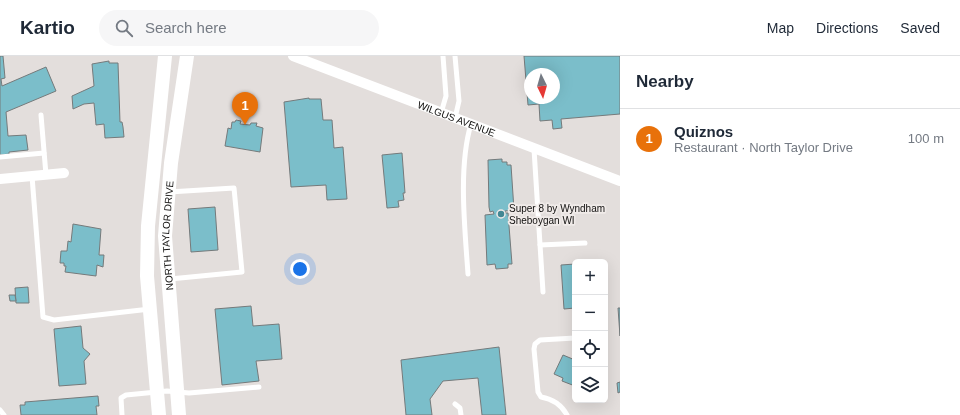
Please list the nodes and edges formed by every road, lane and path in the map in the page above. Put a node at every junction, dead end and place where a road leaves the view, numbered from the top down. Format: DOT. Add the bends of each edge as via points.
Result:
graph roads {
  1 [pos="165,56"];
  2 [pos="187,56"];
  3 [pos="195,56"];
  4 [pos="293,56"];
  5 [pos="443,56"];
  6 [pos="455,56"];
  7 [pos="183,84"];
  8 [pos="441,113"];
  9 [pos="41,115"];
  10 [pos="456,118"];
  11 [pos="471,124"];
  12 [pos="534,149"];
  13 [pos="44,153"];
  14 [pos="0,157"];
  15 [pos="64,173"];
  16 [pos="46,175"];
  17 [pos="32,176"];
  18 [pos="0,179"];
  19 [pos="620,181"];
  20 [pos="169,192"];
  21 [pos="585,243"];
  22 [pos="540,245"];
  23 [pos="468,274"];
  24 [pos="169,279"];
  25 [pos="543,292"];
  26 [pos="150,308"];
  27 [pos="572,338"];
  28 [pos="258,387"];
  29 [pos="157,392"];
  30 [pos="177,392"];
  31 [pos="455,404"];
  32 [pos="0,410"];
  33 [pos="4,415"];
  34 [pos="122,415"];
  35 [pos="159,415"];
  36 [pos="179,415"];
  37 [pos="461,415"];
  38 [pos="567,415"];
  1 -- 26 [label="main road, NORTH TAYLOR DRIVE" via="148,226 147,276"];
  2 -- 7 [label="main road, NORTH TAYLOR DRIVE"];
  3 -- 7 [label="main road"];
  4 -- 8 [label="street, WILGUS AVENUE"];
  5 -- 8 [label="lane" via="446,96"];
  6 -- 10 [label="lane" via="459,101"];
  7 -- 20 [label="main road, NORTH TAYLOR DRIVE"];
  8 -- 10 [label="street, WILGUS AVENUE"];
  9 -- 13 [label="lane"];
  10 -- 11 [label="street, WILGUS AVENUE"];
  11 -- 12 [label="street, WILGUS AVENUE"];
  11 -- 23 [label="lane" via="465,154 464,215"];
  12 -- 19 [label="street, WILGUS AVENUE"];
  12 -- 22 [label="lane"];
  13 -- 14 [label="lane"];
  13 -- 16 [label="lane"];
  15 -- 16 [label="street"];
  16 -- 17 [label="street"];
  17 -- 18 [label="street"];
  17 -- 26 [label="lane" via="43,317 54,320"];
  20 -- 24 [label="main road, NORTH TAYLOR DRIVE" via="165,236"];
  20 -- 24 [label="lane" via="234,188 242,272"];
  21 -- 22 [label="lane"];
  22 -- 25 [label="lane"];
  24 -- 30 [label="main road, NORTH TAYLOR DRIVE"];
  26 -- 29 [label="main road, NORTH TAYLOR DRIVE"];
  27 -- 38 [label="lane" via="540,340 534,349 538,392 541,397 558,403"];
  28 -- 30 [label="lane"];
  29 -- 30 [label="lane"];
  29 -- 34 [label="lane" via="123,395 120,400"];
  29 -- 35 [label="main road, NORTH TAYLOR DRIVE"];
  30 -- 36 [label="main road, NORTH TAYLOR DRIVE"];
  31 -- 37 [label="lane" via="460,408"];
  32 -- 33 [label="lane"];
}
